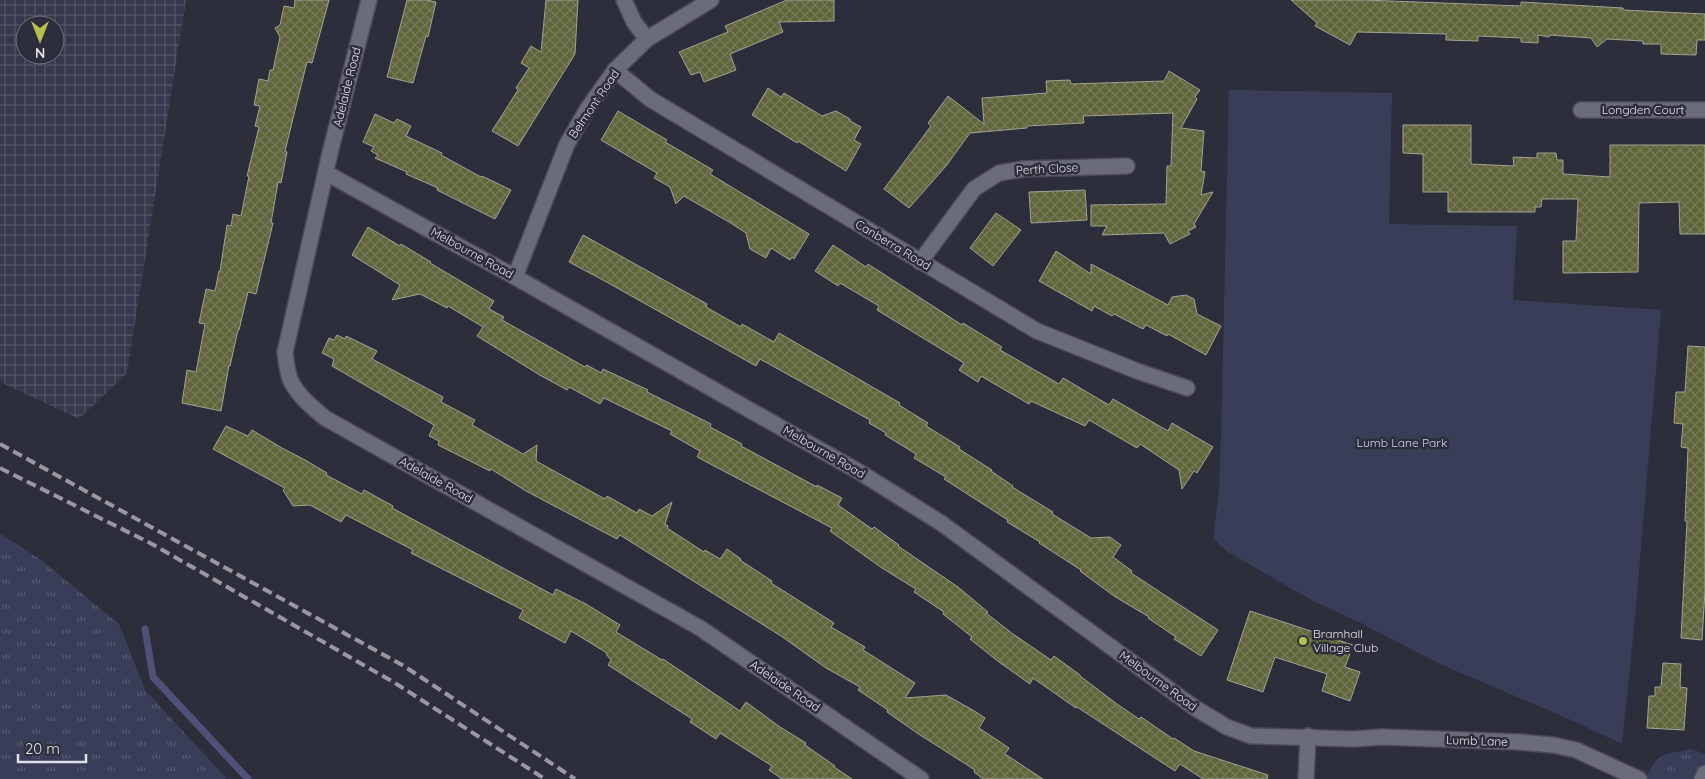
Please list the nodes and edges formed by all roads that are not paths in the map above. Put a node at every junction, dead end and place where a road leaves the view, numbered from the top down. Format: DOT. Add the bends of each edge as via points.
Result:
graph roads {
  1 [pos="369,0"];
  2 [pos="624,0"];
  3 [pos="711,0"];
  4 [pos="647,39"];
  5 [pos="615,70"];
  6 [pos="1581,110"];
  7 [pos="1705,110"];
  8 [pos="1127,166"];
  9 [pos="326,173"];
  10 [pos="920,262"];
  11 [pos="516,277"];
  12 [pos="1187,388"];
  13 [pos="1308,736"];
  14 [pos="1705,773"];
  15 [pos="921,779"];
  16 [pos="1306,779"];
  17 [pos="1639,779"];
  18 [pos="1702,779"];
  1 -- 9 [label="street, Adelaide Road"];
  2 -- 4 [label="street" via="634,22"];
  3 -- 4 [label="street, Belmont Road"];
  4 -- 5 [label="street, Belmont Road"];
  5 -- 10 [label="street, Canberra Road" via="650,99"];
  5 -- 11 [label="street, Belmont Road" via="567,144"];
  6 -- 7 [label="street, Longden Court"];
  8 -- 10 [label="street, Perth Close" via="1023,168 999,173 974,189"];
  9 -- 11 [label="street, Melbourne Road"];
  9 -- 15 [label="street, Adelaide Road" via="285,352 290,378 311,407 325,418 700,628"];
  10 -- 12 [label="street, Canberra Road" via="1037,331"];
  11 -- 13 [label="street, Melbourne Road" via="861,473 941,523 1195,708 1227,727 1251,736"];
  13 -- 16 [label="street"];
  13 -- 17 [label="street, Lumb Lane" via="1553,745 1576,750"];
  14 -- 18 [label="street"];
}
